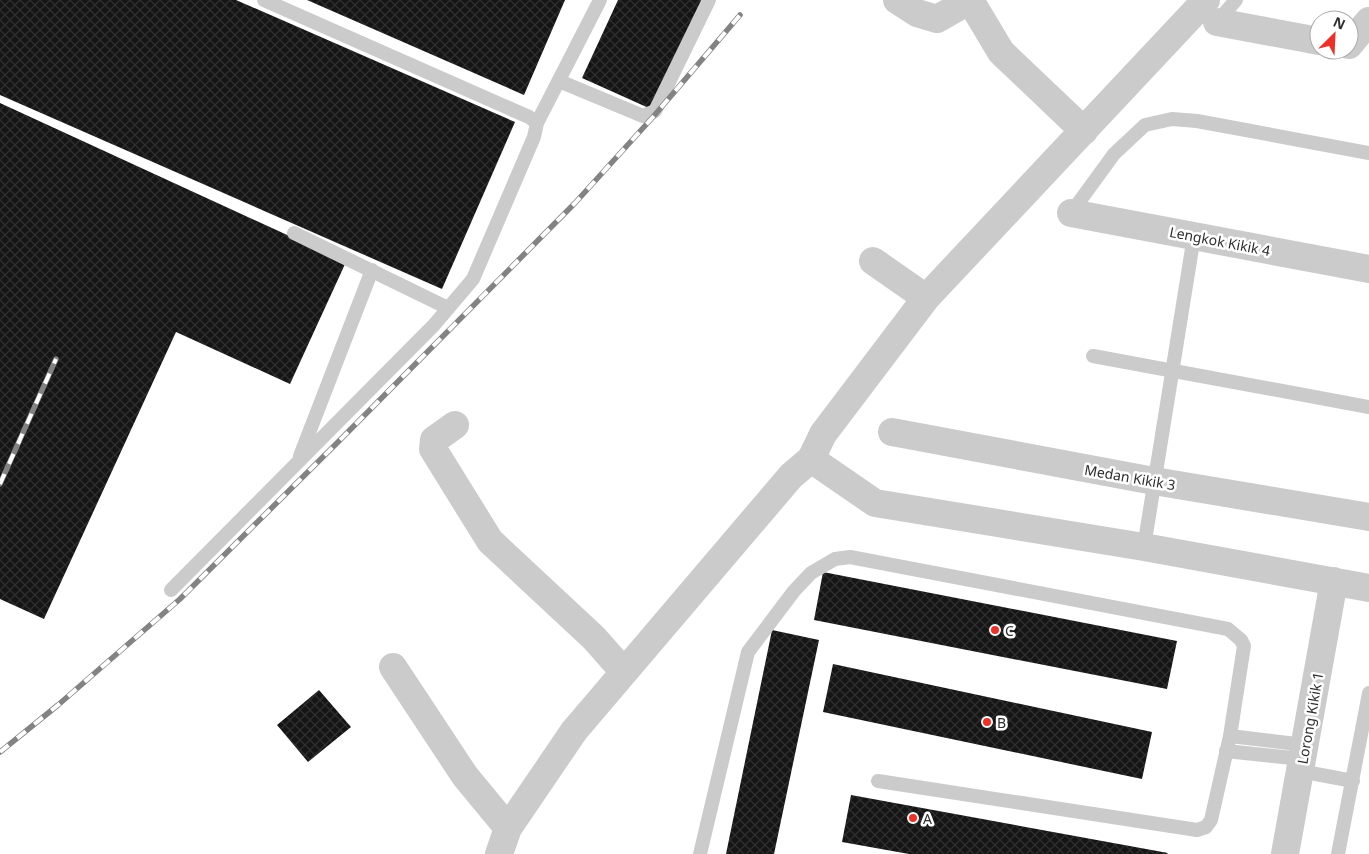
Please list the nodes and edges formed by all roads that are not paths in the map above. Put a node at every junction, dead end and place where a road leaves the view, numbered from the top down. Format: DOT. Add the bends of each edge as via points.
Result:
graph roads {
  1 [pos="264,0"];
  2 [pos="600,0"];
  3 [pos="709,0"];
  4 [pos="897,0"];
  5 [pos="970,0"];
  6 [pos="1236,0"];
  7 [pos="1211,11"];
  8 [pos="1369,22"];
  9 [pos="1359,34"];
  10 [pos="1309,38"];
  11 [pos="559,81"];
  12 [pos="537,123"];
  13 [pos="1084,131"];
  14 [pos="1369,153"];
  15 [pos="1071,213"];
  16 [pos="294,233"];
  17 [pos="1194,236"];
  18 [pos="873,261"];
  19 [pos="1369,269"];
  20 [pos="372,270"];
  21 [pos="926,298"];
  22 [pos="448,308"];
  23 [pos="1093,356"];
  24 [pos="1172,371"];
  25 [pos="1369,407"];
  26 [pos="455,425"];
  27 [pos="892,432"];
  28 [pos="811,459"];
  29 [pos="298,461"];
  30 [pos="1154,482"];
  31 [pos="1369,516"];
  32 [pos="1144,547"];
  33 [pos="1334,581"];
  34 [pos="1369,588"];
  35 [pos="171,590"];
  36 [pos="393,667"];
  37 [pos="624,672"];
  38 [pos="1369,693"];
  39 [pos="1230,736"];
  40 [pos="1226,751"];
  41 [pos="1302,758"];
  42 [pos="878,781"];
  43 [pos="1353,781"];
  44 [pos="508,828"];
  45 [pos="499,854"];
  46 [pos="700,854"];
  47 [pos="1285,854"];
  48 [pos="1338,854"];
  1 -- 12 [label="lane"];
  2 -- 11 [label="lane"];
  3 -- 11 [label="lane" via="655,110 643,116 629,112"];
  4 -- 5 [label="street" via="918,13 937,19"];
  5 -- 13 [label="street" via="1001,52"];
  6 -- 7 [label="lane"];
  7 -- 10 [label="street"];
  7 -- 13 [label="street"];
  8 -- 9 [label="street"];
  11 -- 12 [label="lane"];
  12 -- 22 [label="lane" via="534,137 473,278"];
  13 -- 21 [label="street"];
  14 -- 15 [label="lane" via="1172,119 1145,125 1114,154"];
  15 -- 17 [label="street, Lengkok Kikik 4"];
  16 -- 20 [label="lane"];
  17 -- 19 [label="street, Lengkok Kikik 4"];
  17 -- 24 [label="lane"];
  18 -- 21 [label="street"];
  20 -- 22 [label="lane"];
  20 -- 29 [label="lane"];
  21 -- 28 [label="street" via="823,434"];
  22 -- 29 [label="lane"];
  23 -- 24 [label="lane"];
  24 -- 25 [label="lane"];
  24 -- 30 [label="lane"];
  26 -- 37 [label="street" via="434,440 433,449 490,541 594,638"];
  27 -- 30 [label="street, Medan Kikik 3"];
  28 -- 32 [label="street" via="875,503"];
  28 -- 37 [label="street" via="791,476"];
  29 -- 35 [label="lane"];
  30 -- 31 [label="street, Medan Kikik 3"];
  30 -- 32 [label="lane"];
  32 -- 33 [label="street"];
  33 -- 34 [label="street"];
  33 -- 41 [label="street, Lorong Kikik 1"];
  36 -- 44 [label="street" via="465,776"];
  37 -- 44 [label="street" via="574,731"];
  38 -- 43 [label="lane"];
  39 -- 40 [label="lane"];
  39 -- 41 [label="lane"];
  39 -- 46 [label="lane" via="1244,646 1228,629 850,557 835,559 811,573 794,590 748,652"];
  40 -- 41 [label="lane"];
  40 -- 42 [label="lane" via="1211,820 1206,827 1197,830"];
  41 -- 43 [label="lane"];
  41 -- 47 [label="street, Lorong Kikik 1"];
  43 -- 48 [label="lane"];
  44 -- 45 [label="street"];
}
